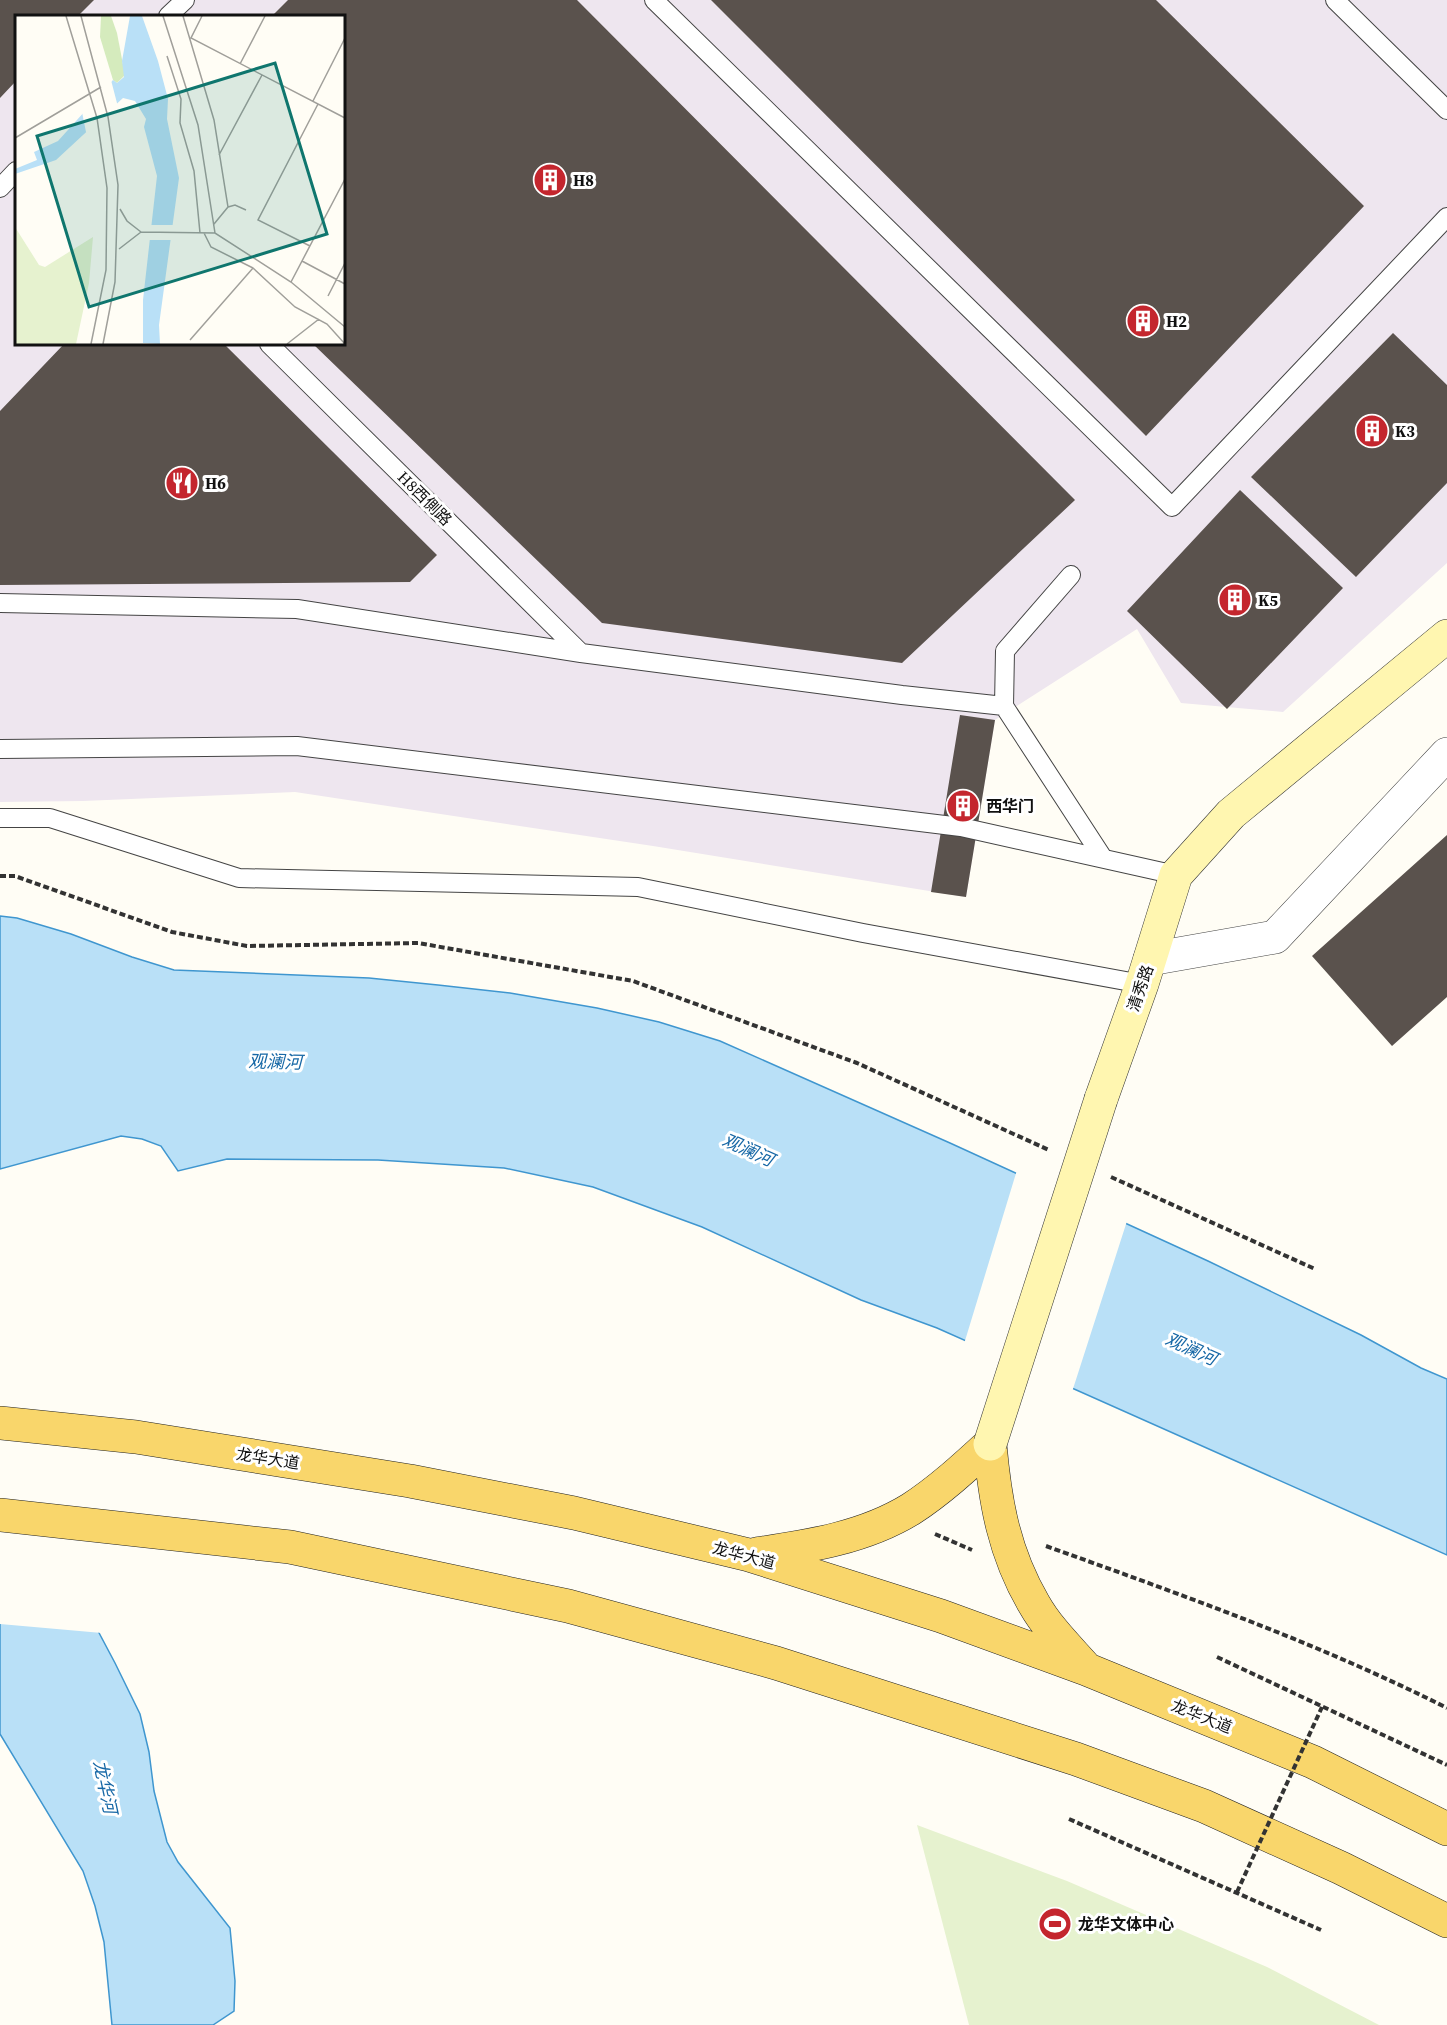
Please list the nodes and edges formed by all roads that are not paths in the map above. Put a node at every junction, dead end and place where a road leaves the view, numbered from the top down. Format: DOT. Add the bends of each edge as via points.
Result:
graph roads {
  1 [pos="185,0"];
  2 [pos="654,0"];
  3 [pos="1335,0"];
  4 [pos="169,15"];
  5 [pos="1447,110"];
  6 [pos="15,172"];
  7 [pos="0,188"];
  8 [pos="1447,218"];
  9 [pos="270,345"];
  10 [pos="1071,575"];
  11 [pos="0,603"];
  12 [pos="1447,636"];
  13 [pos="581,653"];
  14 [pos="1004,706"];
  15 [pos="0,749"];
  16 [pos="1447,754"];
  17 [pos="0,818"];
  18 [pos="1103,858"];
  19 [pos="1176,875"];
  20 [pos="1146,971"];
  21 [pos="0,1423"];
  22 [pos="990,1444"];
  23 [pos="0,1515"];
  24 [pos="749,1555"];
  25 [pos="1086,1669"];
  26 [pos="1447,1829"];
  27 [pos="1447,1921"];
  1 -- 4 [label="lane"];
  2 -- 8 [label="lane" via="1172,507"];
  3 -- 5 [label="lane"];
  6 -- 7 [label="lane"];
  9 -- 13 [label="lane, H8西側路"];
  10 -- 14 [label="lane" via="1005,651"];
  11 -- 13 [label="lane" via="297,609"];
  12 -- 19 [label="street, 清秀路" via="1230,814"];
  13 -- 14 [label="lane"];
  14 -- 18 [label="lane"];
  15 -- 18 [label="lane" via="297,746 961,827"];
  16 -- 20 [label="street" via="1275,937"];
  17 -- 20 [label="lane" via="50,818 239,878 638,887 863,933"];
  18 -- 19 [label="lane"];
  19 -- 20 [label="street, 清秀路"];
  20 -- 22 [label="street, 清秀路, bridge"];
  21 -- 24 [label="main road, 龙华大道" via="136,1437 410,1481 574,1513"];
  22 -- 24 [label="main road" via="941,1487 874,1527 841,1539"];
  22 -- 25 [label="main road" via="997,1508 1018,1573 1035,1605"];
  23 -- 27 [label="main road" via="290,1547 568,1606 776,1663 1076,1759 1204,1806"];
  24 -- 25 [label="main road, 龙华大道" via="941,1616"];
  25 -- 26 [label="main road, 龙华大道" via="1313,1762"];
}
